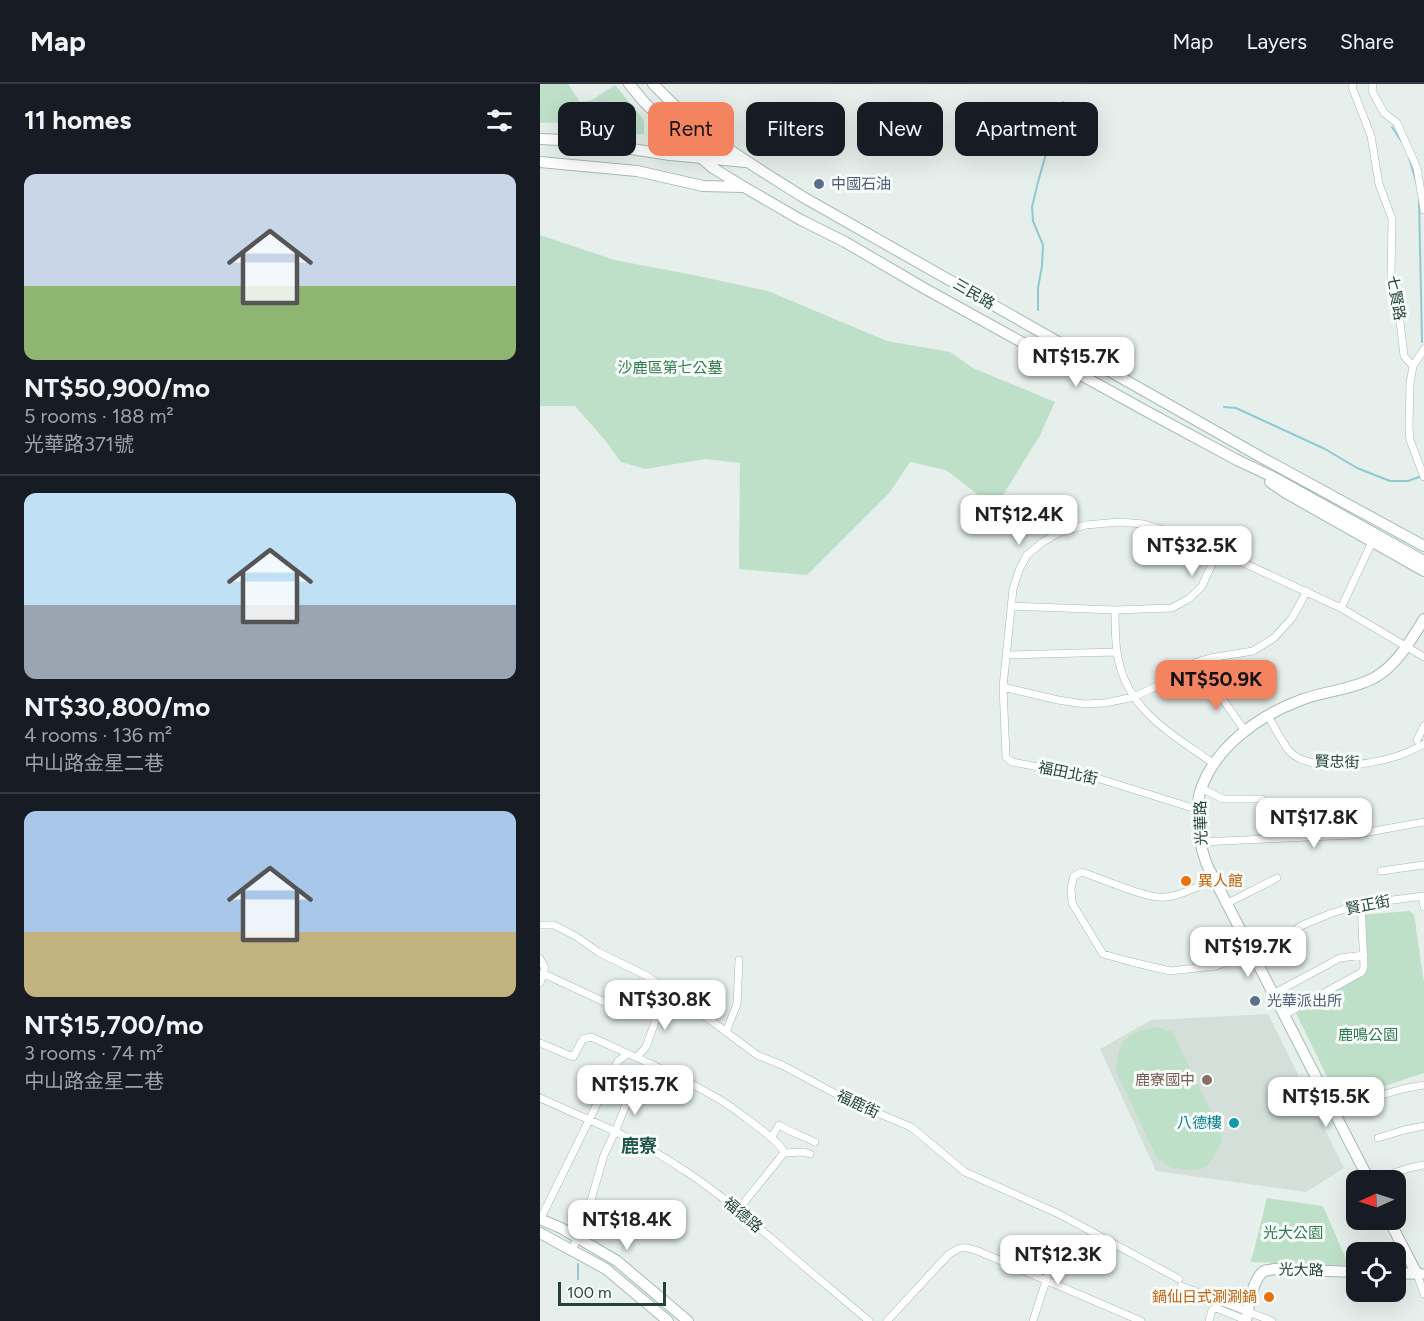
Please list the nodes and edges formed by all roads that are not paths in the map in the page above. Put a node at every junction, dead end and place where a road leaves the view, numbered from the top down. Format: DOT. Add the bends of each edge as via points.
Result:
graph roads {
  1 [pos="629,84"];
  2 [pos="653,84"];
  3 [pos="1353,84"];
  4 [pos="1373,84"];
  5 [pos="540,139"];
  6 [pos="701,158"];
  7 [pos="540,162"];
  8 [pos="746,162"];
  9 [pos="744,187"];
  10 [pos="1424,210"];
  11 [pos="1424,349"];
  12 [pos="1413,366"];
  13 [pos="1153,396"];
  14 [pos="1146,411"];
  15 [pos="1237,460"];
  16 [pos="1424,477"];
  17 [pos="1372,542"];
  18 [pos="1424,546"];
  19 [pos="1218,551"];
  20 [pos="1424,561"];
  21 [pos="1424,571"];
  22 [pos="1307,591"];
  23 [pos="1011,606"];
  24 [pos="1341,608"];
  25 [pos="1115,610"];
  26 [pos="1424,619"];
  27 [pos="1407,646"];
  28 [pos="1117,652"];
  29 [pos="1006,655"];
  30 [pos="1424,657"];
  31 [pos="1207,677"];
  32 [pos="1003,687"];
  33 [pos="1134,698"];
  34 [pos="1268,716"];
  35 [pos="1424,726"];
  36 [pos="1245,731"];
  37 [pos="1421,742"];
  38 [pos="1214,764"];
  39 [pos="1202,788"];
  40 [pos="1262,799"];
  41 [pos="1199,810"];
  42 [pos="1424,822"];
  43 [pos="1200,842"];
  44 [pos="1424,865"];
  45 [pos="1381,871"];
  46 [pos="1277,878"];
  47 [pos="1214,879"];
  48 [pos="1423,896"];
  49 [pos="1227,904"];
  50 [pos="1361,904"];
  51 [pos="1424,907"];
  52 [pos="540,926"];
  53 [pos="1252,953"];
  54 [pos="1364,955"];
  55 [pos="540,960"];
  56 [pos="739,960"];
  57 [pos="544,974"];
  58 [pos="540,983"];
  59 [pos="667,989"];
  60 [pos="1273,994"];
  61 [pos="624,1011"];
  62 [pos="1284,1015"];
  63 [pos="726,1032"];
  64 [pos="540,1043"];
  65 [pos="628,1054"];
  66 [pos="638,1057"];
  67 [pos="1424,1085"];
  68 [pos="631,1092"];
  69 [pos="540,1098"];
  70 [pos="1333,1110"];
  71 [pos="589,1120"];
  72 [pos="1424,1126"];
  73 [pos="615,1132"];
  74 [pos="771,1138"];
  75 [pos="1378,1138"];
  76 [pos="815,1142"];
  77 [pos="784,1153"];
  78 [pos="810,1154"];
  79 [pos="1424,1165"];
  80 [pos="1366,1170"];
  81 [pos="1403,1170"];
  82 [pos="738,1210"];
  83 [pos="540,1219"];
  84 [pos="1395,1230"];
  85 [pos="540,1233"];
  86 [pos="577,1237"];
  87 [pos="1058,1243"];
  88 [pos="572,1250"];
  89 [pos="1346,1272"];
  90 [pos="1406,1273"];
  91 [pos="1421,1274"];
  92 [pos="1047,1281"];
  93 [pos="1424,1294"];
  94 [pos="1247,1317"];
  95 [pos="867,1320"];
  96 [pos="668,1321"];
  97 [pos="688,1321"];
  98 [pos="888,1321"];
  99 [pos="1033,1321"];
  100 [pos="1141,1321"];
  101 [pos="1209,1321"];
  102 [pos="1272,1321"];
  1 -- 6 [label="street, 三民路"];
  2 -- 8 [label="street, 三民路" via="704,131"];
  3 -- 12 [label="street, 七賢路" via="1392,219 1391,277 1404,356"];
  4 -- 10 [label="street" via="1372,91 1384,113 1397,123 1418,168"];
  5 -- 6 [label="street, 三民路"];
  6 -- 8 [label="street, 三民路"];
  6 -- 9 [label="street, 三民路"];
  7 -- 9 [label="street, 三民路" via="637,171 703,186"];
  8 -- 13 [label="street, 三民路"];
  9 -- 14 [label="street, 三民路"];
  11 -- 12 [label="street"];
  12 -- 16 [label="street, 七賢路" via="1410,434"];
  13 -- 14 [label="street"];
  13 -- 18 [label="street, 三民路"];
  14 -- 15 [label="street, 三民路"];
  15 -- 17 [label="street, 三民路"];
  15 -- 20 [label="street, 三民路"];
  17 -- 21 [label="street, 三民路"];
  17 -- 24 [label="street"];
  19 -- 22 [label="street, 福田北街"];
  19 -- 23 [label="street, 福田北街" via="1144,524 1086,525 1060,532 1027,555 1013,589"];
  19 -- 25 [label="street" via="1202,586 1190,598 1172,608"];
  22 -- 24 [label="street, 福田北街"];
  22 -- 33 [label="street" via="1275,638 1253,651 1194,663"];
  23 -- 25 [label="street"];
  23 -- 29 [label="street, 福田北街"];
  24 -- 27 [label="street, 福田北街"];
  25 -- 28 [label="street"];
  26 -- 27 [label="street, 光華路"];
  27 -- 30 [label="street, 福田北街"];
  27 -- 34 [label="street, 光華路" via="1376,677 1301,700"];
  28 -- 29 [label="street"];
  28 -- 33 [label="street"];
  29 -- 32 [label="street, 福田北街"];
  31 -- 36 [label="street"];
  32 -- 33 [label="street" via="1084,704"];
  32 -- 41 [label="street, 福田北街" via="1006,757 1012,762 1097,778"];
  33 -- 38 [label="street" via="1144,712"];
  34 -- 36 [label="street, 光華路"];
  34 -- 37 [label="street, 賢忠街" via="1290,752 1308,762 1378,762 1413,750"];
  35 -- 37 [label="street"];
  36 -- 38 [label="street, 光華路"];
  38 -- 39 [label="street, 光華路"];
  39 -- 40 [label="street" via="1223,799"];
  39 -- 41 [label="street, 光華路"];
  41 -- 43 [label="street, 光華路"];
  42 -- 43 [label="street" via="1352,835"];
  43 -- 47 [label="street, 光華路"];
  44 -- 45 [label="street"];
  46 -- 49 [label="street"];
  47 -- 49 [label="street, 光華路"];
  47 -- 53 [label="street, 賢正街" via="1164,898 1082,872 1074,876 1072,903 1103,954 1170,971 1216,966"];
  48 -- 50 [label="street, 賢正街"];
  48 -- 51 [label="street, 賢正街"];
  49 -- 53 [label="street, 光華路"];
  50 -- 53 [label="street, 賢正街" via="1305,924"];
  50 -- 54 [label="street"];
  52 -- 59 [label="street, 福鹿街" via="554,926"];
  53 -- 60 [label="street, 光華路"];
  54 -- 60 [label="street" via="1340,957"];
  54 -- 62 [label="street" via="1362,972"];
  55 -- 57 [label="street"];
  56 -- 63 [label="street" via="737,1004"];
  57 -- 58 [label="street"];
  57 -- 61 [label="street"];
  59 -- 63 [label="street, 福鹿街"];
  59 -- 66 [label="street" via="646,1047"];
  60 -- 62 [label="street, 光華路"];
  62 -- 70 [label="street, 光華路"];
  63 -- 94 [label="street, 福鹿街" via="757,1055 911,1127 964,1172 1059,1214"];
  64 -- 65 [label="street" via="573,1057 583,1039 591,1036"];
  65 -- 66 [label="street"];
  65 -- 71 [label="street" via="618,1061"];
  66 -- 74 [label="street" via="717,1098"];
  67 -- 70 [label="street"];
  68 -- 73 [label="street"];
  69 -- 71 [label="street, 福德路"];
  70 -- 80 [label="street, 光華路"];
  71 -- 73 [label="street, 福德路"];
  71 -- 83 [label="street"];
  72 -- 75 [label="street"];
  73 -- 82 [label="street, 福德路" via="675,1164"];
  73 -- 86 [label="street"];
  74 -- 76 [label="street" via="779,1125"];
  74 -- 77 [label="street"];
  77 -- 78 [label="street"];
  77 -- 82 [label="street"];
  79 -- 81 [label="street"];
  82 -- 95 [label="street, 福德路"];
  83 -- 86 [label="street"];
  84 -- 91 [label="street"];
  85 -- 88 [label="street"];
  86 -- 88 [label="street"];
  86 -- 97 [label="street" via="617,1262"];
  87 -- 92 [label="street"];
  88 -- 96 [label="street" via="606,1269"];
  89 -- 94 [label="street, 光大路" via="1265,1270 1255,1284"];
  90 -- 91 [label="street"];
  91 -- 93 [label="street"];
  92 -- 98 [label="street" via="978,1251 956,1249"];
  92 -- 99 [label="street"];
  92 -- 100 [label="street"];
  94 -- 101 [label="street" via="1216,1308"];
  94 -- 102 [label="street, 福鹿街"];
}
